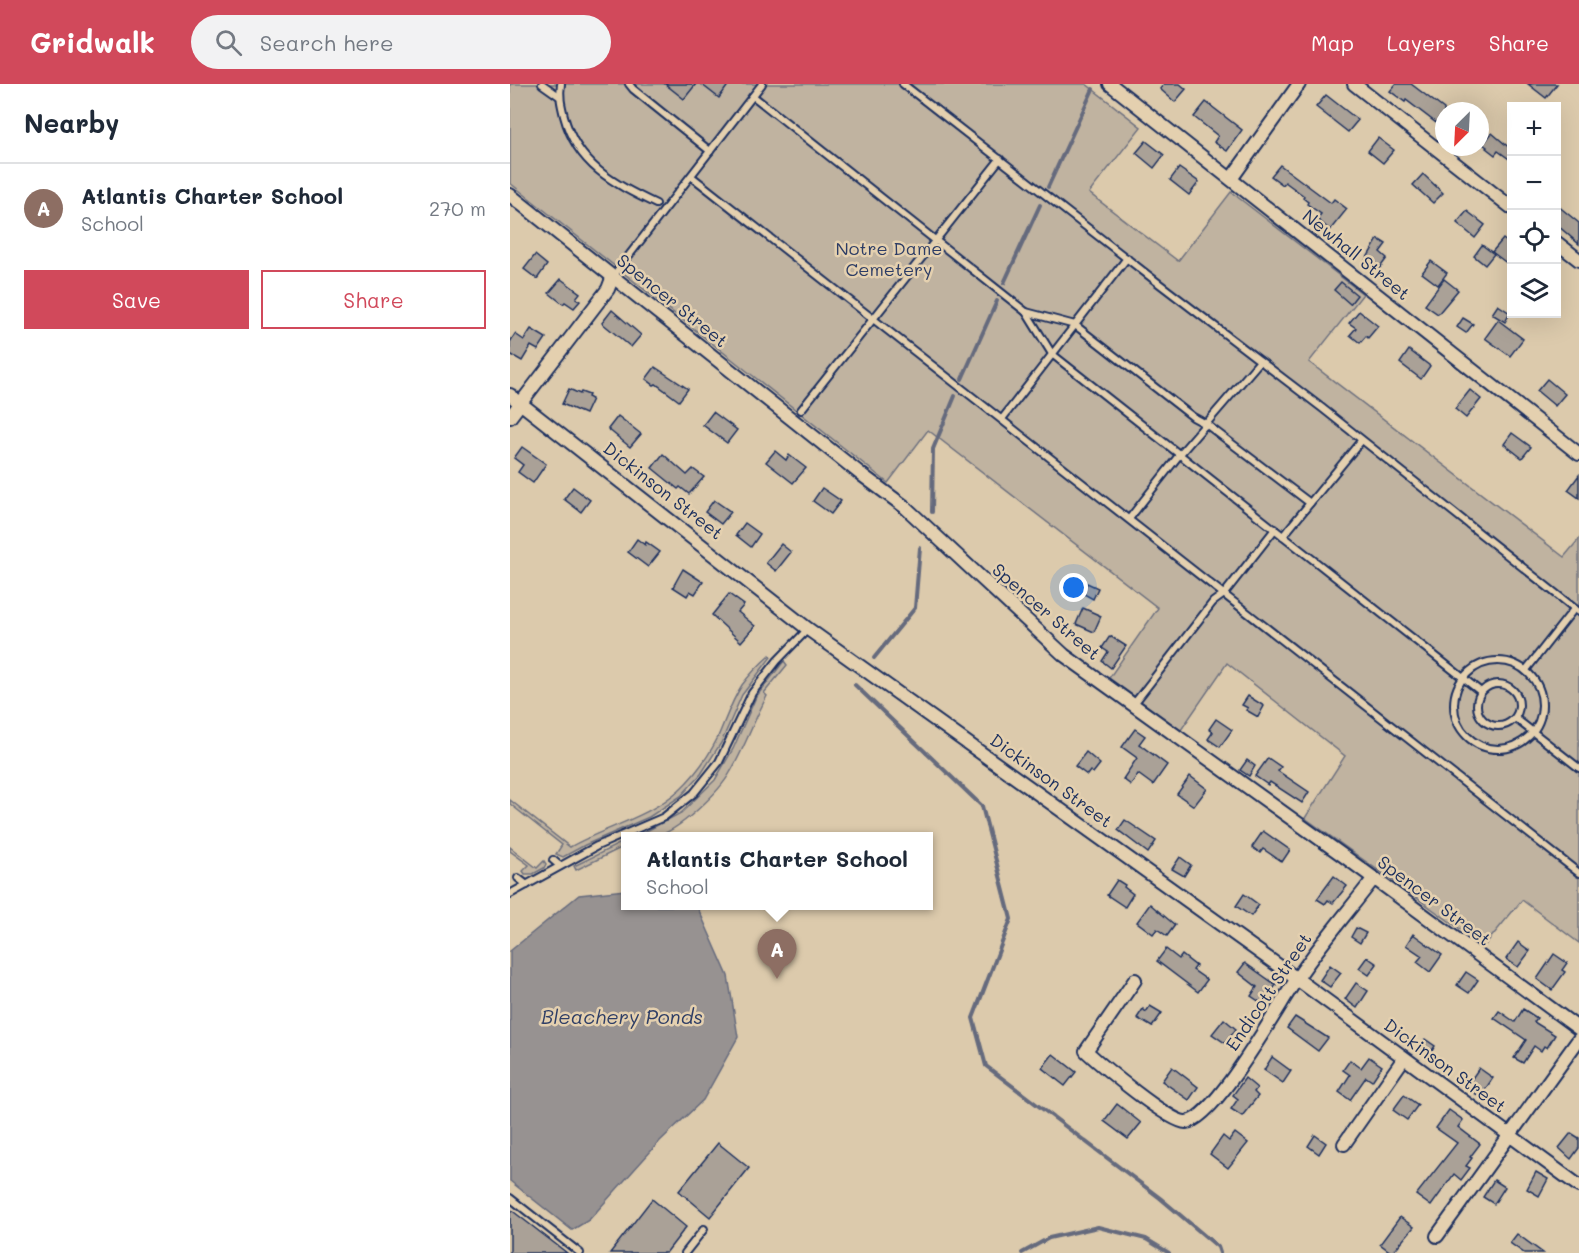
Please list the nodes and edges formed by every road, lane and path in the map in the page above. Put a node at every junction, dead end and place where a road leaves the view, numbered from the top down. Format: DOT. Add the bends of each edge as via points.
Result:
graph roads {
  1 [pos="542,84"];
  2 [pos="561,84"];
  3 [pos="629,84"];
  4 [pos="762,84"];
  5 [pos="903,84"];
  6 [pos="1110,84"];
  7 [pos="1299,84"];
  8 [pos="1354,84"];
  9 [pos="559,96"];
  10 [pos="753,96"];
  11 [pos="710,151"];
  12 [pos="1000,159"];
  13 [pos="691,176"];
  14 [pos="1232,179"];
  15 [pos="510,195"];
  16 [pos="656,204"];
  17 [pos="1507,204"];
  18 [pos="936,240"];
  19 [pos="1561,245"];
  20 [pos="1126,258"];
  21 [pos="1579,260"];
  22 [pos="613,276"];
  23 [pos="1026,312"];
  24 [pos="874,318"];
  25 [pos="1075,325"];
  26 [pos="1052,354"];
  27 [pos="1260,360"];
  28 [pos="510,395"];
  29 [pos="521,404"];
  30 [pos="801,410"];
  31 [pos="510,417"];
  32 [pos="1002,419"];
  33 [pos="1206,424"];
  34 [pos="1361,441"];
  35 [pos="1179,454"];
  36 [pos="1579,454"];
  37 [pos="1310,503"];
  38 [pos="1129,519"];
  39 [pos="1275,529"];
  40 [pos="1283,536"];
  41 [pos="1224,594"];
  42 [pos="1577,610"];
  43 [pos="808,629"];
  44 [pos="1526,670"];
  45 [pos="1464,677"];
  46 [pos="1482,692"];
  47 [pos="1133,705"];
  48 [pos="1515,718"];
  49 [pos="1534,733"];
  50 [pos="1579,768"];
  51 [pos="629,832"];
  52 [pos="621,836"];
  53 [pos="553,860"];
  54 [pos="560,866"];
  55 [pos="1579,873"];
  56 [pos="518,878"];
  57 [pos="1374,878"];
  58 [pos="528,885"];
  59 [pos="510,894"];
  60 [pos="1297,979"];
  61 [pos="1135,980"];
  62 [pos="1579,1029"];
  63 [pos="1579,1039"];
  64 [pos="1404,1058"];
  65 [pos="1509,1135"];
  66 [pos="1344,1144"];
  67 [pos="1579,1186"];
  68 [pos="510,1198"];
  69 [pos="704,1228"];
  70 [pos="1437,1236"];
  71 [pos="580,1253"];
  72 [pos="685,1253"];
  1 -- 9 [label="lane"];
  2 -- 9 [label="lane"];
  3 -- 11 [label="lane"];
  4 -- 10 [label="lane"];
  5 -- 12 [label="lane"];
  6 -- 14 [label="street, Newhall Street"];
  7 -- 14 [label="street"];
  8 -- 17 [label="street"];
  9 -- 16 [label="lane" via="567,127 590,164"];
  10 -- 11 [label="lane"];
  10 -- 18 [label="lane"];
  11 -- 13 [label="lane"];
  12 -- 18 [label="lane"];
  12 -- 20 [label="lane"];
  13 -- 22 [label="lane"];
  13 -- 24 [label="lane"];
  14 -- 36 [label="street, Newhall Street"];
  15 -- 22 [label="street, Spencer Street"];
  18 -- 23 [label="lane"];
  18 -- 24 [label="lane"];
  19 -- 21 [label="street"];
  20 -- 25 [label="lane"];
  20 -- 27 [label="lane"];
  22 -- 29 [label="street" via="608,289"];
  22 -- 47 [label="street, Spencer Street" via="905,507 1064,655"];
  23 -- 25 [label="lane"];
  23 -- 26 [label="lane"];
  24 -- 30 [label="lane"];
  24 -- 32 [label="lane"];
  25 -- 26 [label="lane"];
  25 -- 33 [label="lane"];
  26 -- 32 [label="lane"];
  26 -- 35 [label="lane"];
  27 -- 33 [label="lane"];
  27 -- 34 [label="lane"];
  28 -- 29 [label="street, Dickinson Street"];
  29 -- 31 [label="street"];
  29 -- 43 [label="street, Dickinson Street"];
  32 -- 38 [label="lane"];
  33 -- 35 [label="lane"];
  33 -- 37 [label="lane"];
  34 -- 37 [label="lane"];
  34 -- 42 [label="lane"];
  35 -- 38 [label="lane"];
  35 -- 39 [label="lane"];
  37 -- 40 [label="lane"];
  38 -- 41 [label="lane"];
  39 -- 40 [label="lane"];
  39 -- 41 [label="lane"];
  40 -- 45 [label="lane"];
  41 -- 47 [label="lane" via="1213,602"];
  41 -- 55 [label="lane"];
  42 -- 44 [label="lane"];
  43 -- 51 [label="lane" via="752,693 719,762 694,793 664,817"];
  43 -- 60 [label="street, Dickinson Street"];
  44 -- 45 [label="lane" via="1504,661 1492,661"];
  44 -- 49 [label="lane" via="1534,678 1543,701"];
  45 -- 46 [label="lane"];
  45 -- 49 [label="lane" via="1454,708 1467,736 1484,747 1505,749"];
  46 -- 48 [label="lane" via="1477,705 1488,723 1502,725"];
  46 -- 48 [label="lane" via="1492,684 1511,688 1519,706"];
  47 -- 57 [label="street, Spencer Street"];
  48 -- 49 [label="lane"];
  49 -- 50 [label="lane"];
  52 -- 54 [label="lane"];
  53 -- 54 [label="lane"];
  54 -- 58 [label="lane"];
  56 -- 58 [label="lane"];
  57 -- 60 [label="street, Endicott Street"];
  57 -- 62 [label="street, Spencer Street"];
  58 -- 59 [label="lane"];
  60 -- 61 [label="street, Endicott Street" via="1249,1055 1212,1103 1189,1122 1162,1112 1086,1051"];
  60 -- 64 [label="street, Dickinson Street"];
  63 -- 65 [label="street"];
  64 -- 65 [label="street, Dickinson Street"];
  64 -- 66 [label="street"];
  65 -- 67 [label="street, Dickinson Street"];
  65 -- 70 [label="street"];
  68 -- 71 [label="lane"];
  69 -- 72 [label="lane"];
}
